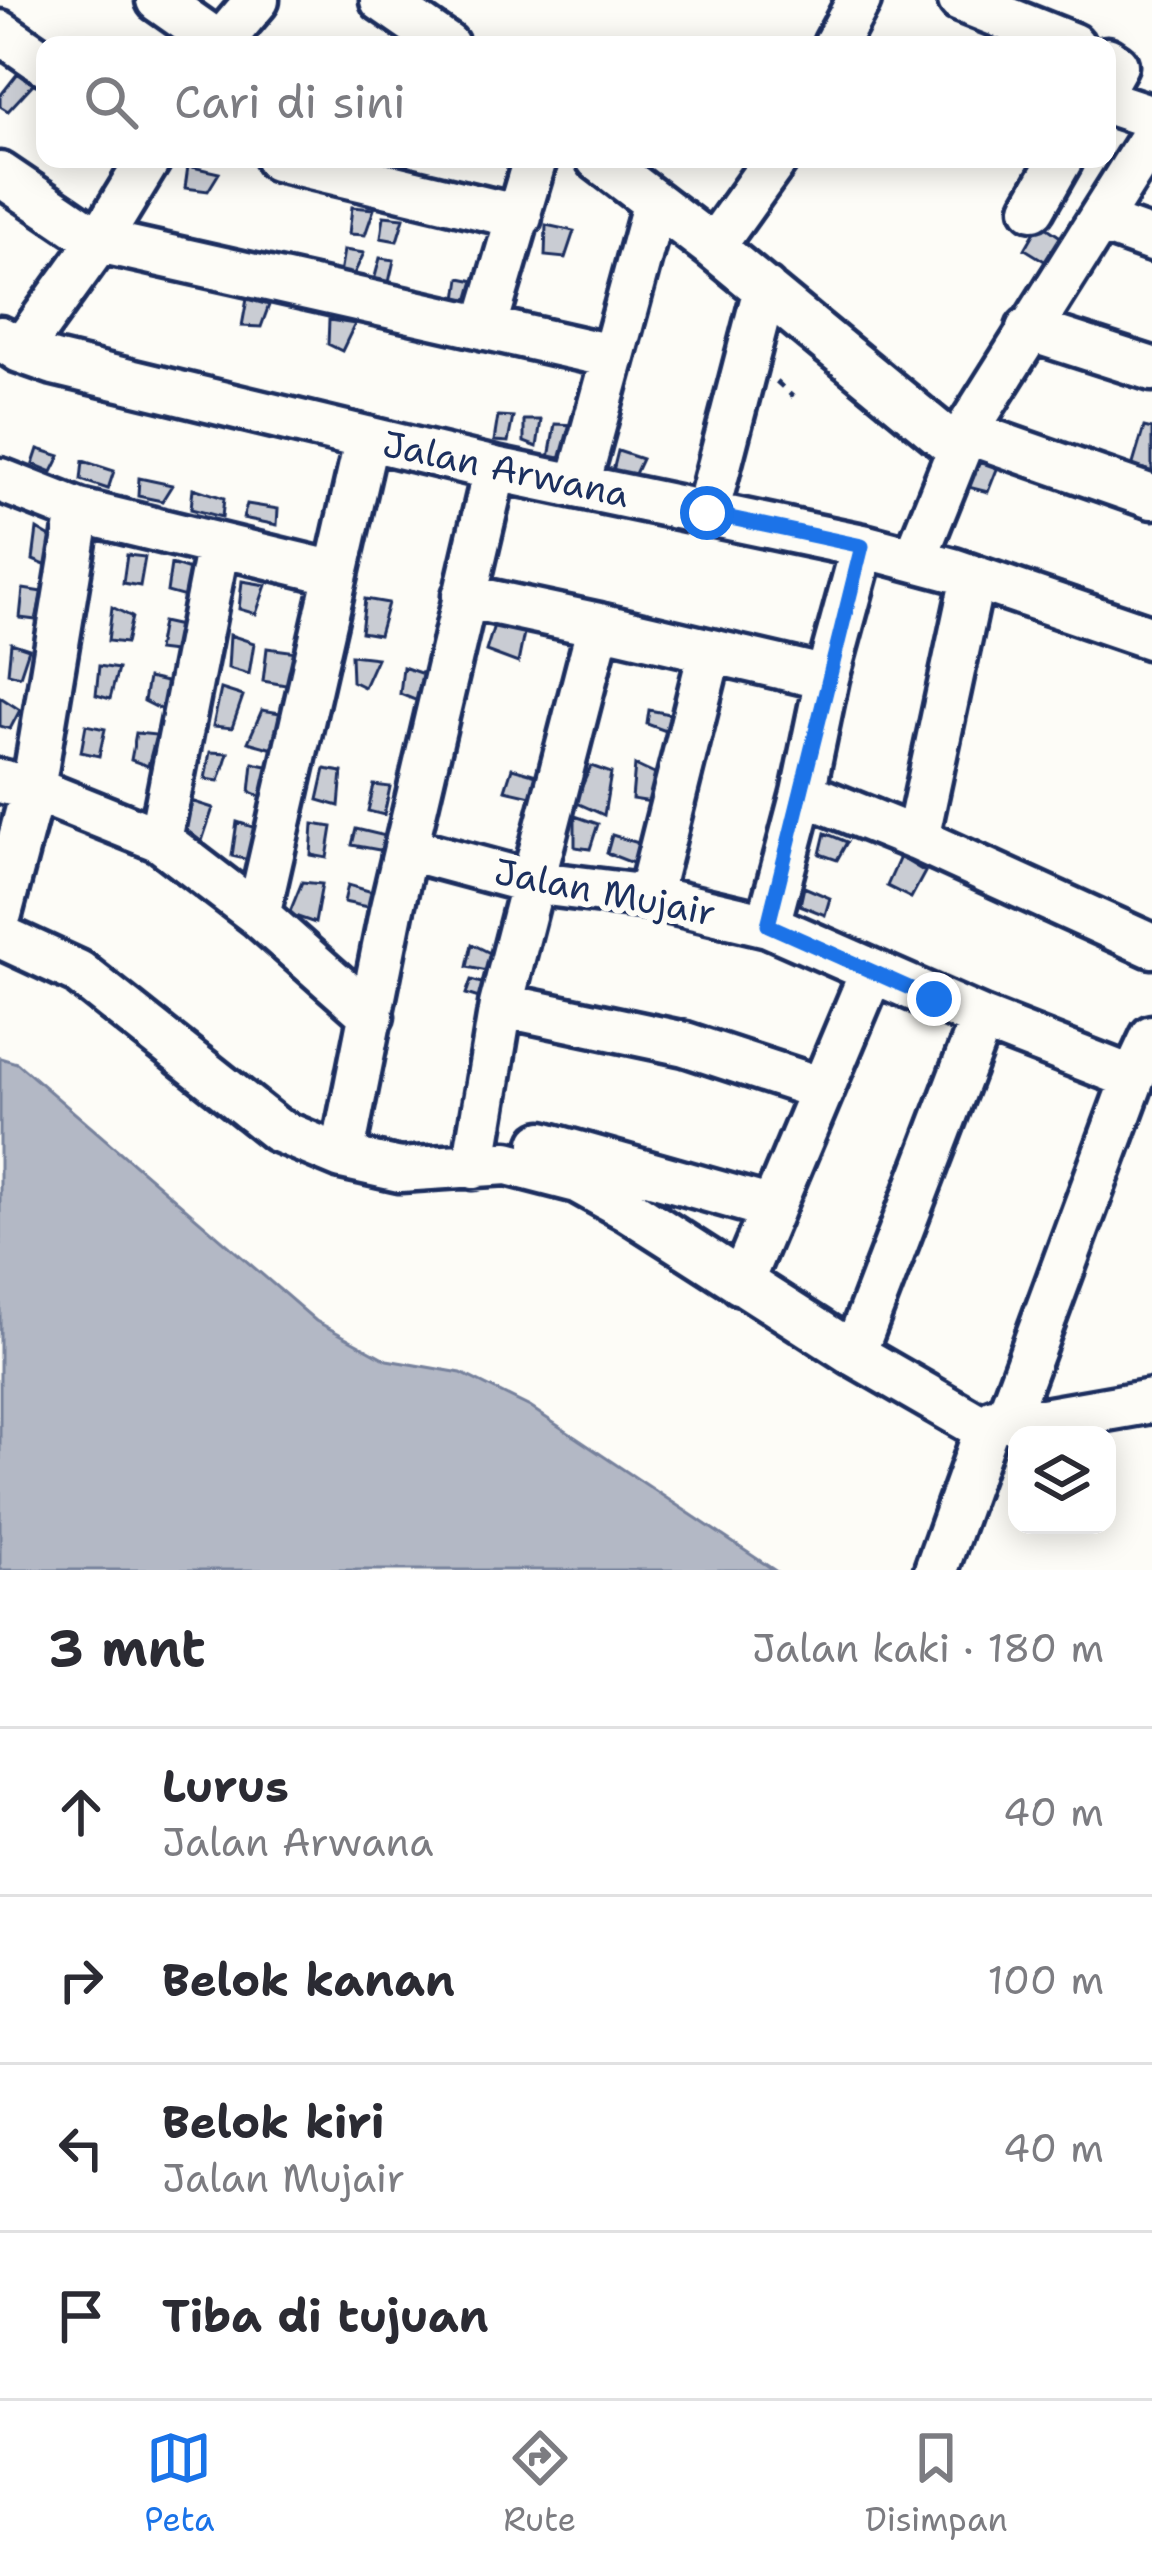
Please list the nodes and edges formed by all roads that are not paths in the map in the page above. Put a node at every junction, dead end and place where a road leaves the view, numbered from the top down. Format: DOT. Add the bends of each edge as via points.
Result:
graph roads {
  1 [pos="158,0"];
  2 [pos="257,0"];
  3 [pos="382,0"];
  4 [pos="859,0"];
  5 [pos="960,0"];
  6 [pos="0,32"];
  7 [pos="208,36"];
  8 [pos="227,36"];
  9 [pos="435,36"];
  10 [pos="841,36"];
  11 [pos="1050,36"];
  12 [pos="36,57"];
  13 [pos="1116,104"];
  14 [pos="1152,117"];
  15 [pos="1152,136"];
  16 [pos="144,168"];
  17 [pos="533,168"];
  18 [pos="609,168"];
  19 [pos="770,168"];
  20 [pos="1056,168"];
  21 [pos="384,171"];
  22 [pos="0,174"];
  23 [pos="654,205"];
  24 [pos="1033,208"];
  25 [pos="520,217"];
  26 [pos="1099,221"];
  27 [pos="1152,240"];
  28 [pos="99,241"];
  29 [pos="713,248"];
  30 [pos="765,290"];
  31 [pos="485,328"];
  32 [pos="1028,329"];
  33 [pos="10,344"];
  34 [pos="611,356"];
  35 [pos="1152,369"];
  36 [pos="367,438"];
  37 [pos="962,440"];
  38 [pos="495,469"];
  39 [pos="0,480"];
  40 [pos="578,485"];
  41 [pos="1152,497"];
  42 [pos="79,511"];
  43 [pos="707,513"];
  44 [pos="218,544"];
  45 [pos="862,546"];
  46 [pos="915,559"];
  47 [pos="335,573"];
  48 [pos="973,577"];
  49 [pos="464,596"];
  50 [pos="1147,624"];
  51 [pos="599,625"];
  52 [pos="710,652"];
  53 [pos="827,679"];
  54 [pos="17,785"];
  55 [pos="803,793"];
  56 [pos="917,839"];
  57 [pos="160,840"];
  58 [pos="408,849"];
  59 [pos="531,882"];
  60 [pos="649,897"];
  61 [pos="0,914"];
  62 [pos="258,914"];
  63 [pos="768,925"];
  64 [pos="0,935"];
  65 [pos="1152,946"];
  66 [pos="872,971"];
  67 [pos="501,1005"];
  68 [pos="371,1016"];
  69 [pos="982,1019"];
  70 [pos="1152,1037"];
  71 [pos="1133,1078"];
  72 [pos="822,1089"];
  73 [pos="479,1147"];
  74 [pos="342,1157"];
  75 [pos="772,1208"];
  76 [pos="741,1282"];
  77 [pos="854,1354"];
  78 [pos="1152,1401"];
  79 [pos="988,1439"];
  80 [pos="936,1570"];
  1 -- 7 [label="street"];
  2 -- 8 [label="street"];
  3 -- 9 [label="street"];
  4 -- 10 [label="street"];
  5 -- 11 [label="street"];
  6 -- 12 [label="street"];
  13 -- 14 [label="street"];
  15 -- 26 [label="street"];
  16 -- 28 [label="street"];
  17 -- 25 [label="street"];
  18 -- 23 [label="street"];
  19 -- 29 [label="street"];
  20 -- 24 [label="street"];
  21 -- 25 [label="street"];
  22 -- 28 [label="street"];
  23 -- 29 [label="street"];
  23 -- 34 [label="street"];
  25 -- 31 [label="street"];
  26 -- 27 [label="street"];
  26 -- 32 [label="street"];
  28 -- 31 [label="street"];
  28 -- 33 [label="street"];
  29 -- 30 [label="street"];
  30 -- 37 [label="street"];
  30 -- 43 [label="street"];
  31 -- 34 [label="street"];
  32 -- 35 [label="street"];
  32 -- 37 [label="street"];
  33 -- 36 [label="street, Jalan Arwana"];
  34 -- 40 [label="street"];
  36 -- 38 [label="street, Jalan Arwana"];
  36 -- 47 [label="street"];
  37 -- 41 [label="street"];
  37 -- 46 [label="street"];
  38 -- 40 [label="street, Jalan Arwana"];
  38 -- 49 [label="street"];
  39 -- 42 [label="street"];
  40 -- 43 [label="street, Jalan Arwana"];
  42 -- 44 [label="street"];
  42 -- 54 [label="street"];
  43 -- 45 [label="street, Jalan Arwana"];
  44 -- 47 [label="street"];
  44 -- 57 [label="street"];
  45 -- 46 [label="street, Jalan Arwana"];
  45 -- 53 [label="street"];
  46 -- 48 [label="street, Jalan Arwana"];
  47 -- 62 [label="street"];
  48 -- 50 [label="street, Jalan Arwana"];
  48 -- 56 [label="street"];
  49 -- 51 [label="street"];
  49 -- 58 [label="street"];
  51 -- 52 [label="street"];
  51 -- 59 [label="street"];
  52 -- 53 [label="street"];
  52 -- 60 [label="street"];
  53 -- 55 [label="street"];
  54 -- 57 [label="street"];
  54 -- 61 [label="street"];
  55 -- 56 [label="street"];
  55 -- 63 [label="street"];
  56 -- 65 [label="street"];
  57 -- 62 [label="street"];
  58 -- 59 [label="street, Jalan Mujair"];
  58 -- 68 [label="street"];
  59 -- 60 [label="street, Jalan Mujair"];
  59 -- 67 [label="street"];
  60 -- 63 [label="street, Jalan Mujair"];
  62 -- 68 [label="street"];
  63 -- 66 [label="street, Jalan Mujair"];
  64 -- 74 [label="street" via="78,972 277,1130"];
  66 -- 69 [label="street, Jalan Mujair"];
  66 -- 72 [label="street"];
  67 -- 72 [label="street" via="685,1045"];
  67 -- 73 [label="street"];
  68 -- 74 [label="street"];
  69 -- 71 [label="street, Jalan Mujair"];
  69 -- 77 [label="street"];
  70 -- 71 [label="street"];
  71 -- 79 [label="street"];
  72 -- 75 [label="street"];
  73 -- 74 [label="street" via="400,1170"];
  73 -- 75 [label="street"];
  73 -- 76 [label="street" via="577,1181"];
  75 -- 76 [label="street"];
  76 -- 77 [label="street"];
  77 -- 79 [label="street"];
  78 -- 79 [label="street" via="1043,1420"];
  79 -- 80 [label="street"];
}
